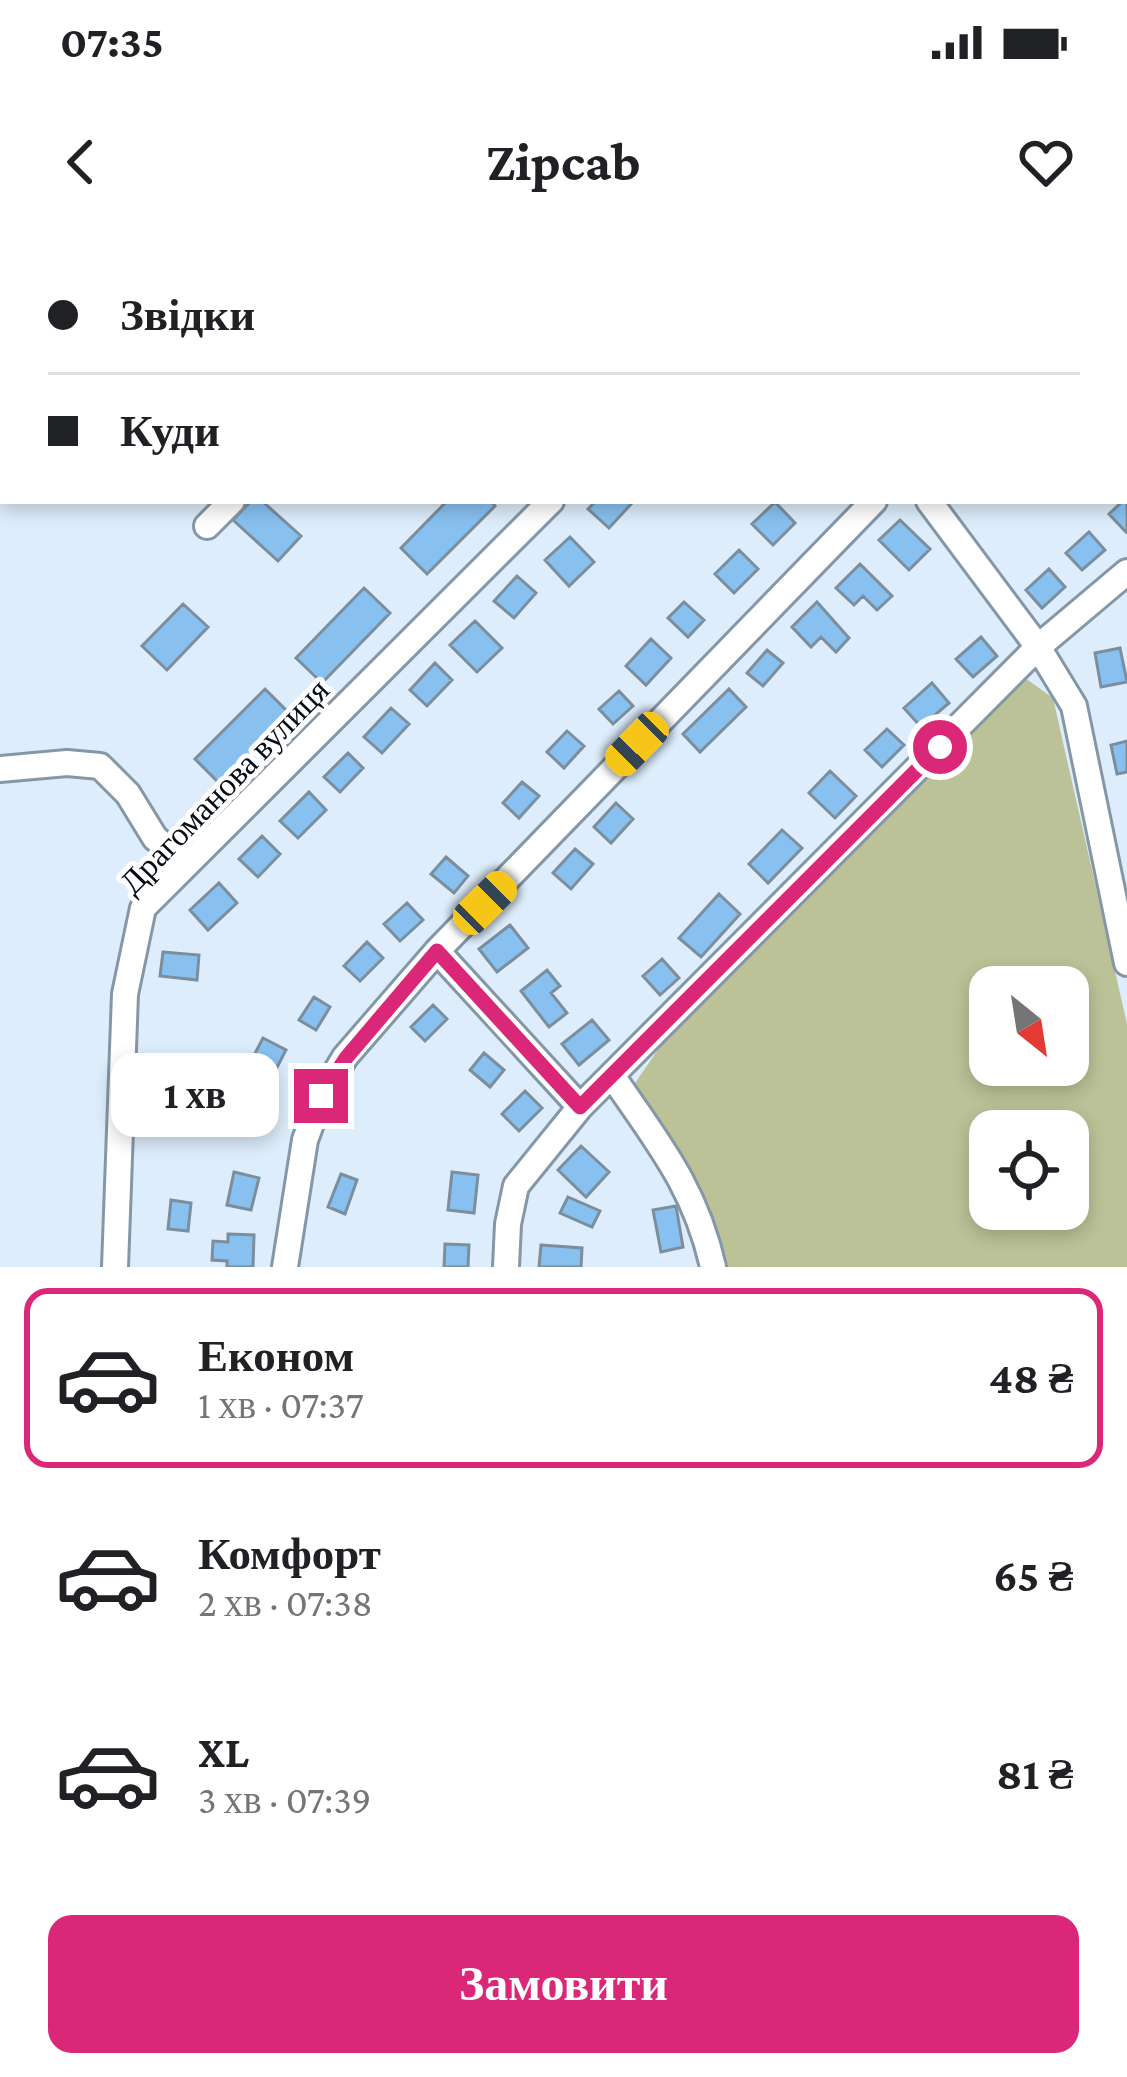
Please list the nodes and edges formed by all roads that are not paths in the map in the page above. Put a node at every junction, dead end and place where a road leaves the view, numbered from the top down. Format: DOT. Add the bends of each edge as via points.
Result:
graph roads {
  1 [pos="229,504"];
  2 [pos="548,504"];
  3 [pos="871,504"];
  4 [pos="931,504"];
  5 [pos="207,526"];
  6 [pos="1127,572"];
  7 [pos="1038,647"];
  8 [pos="0,769"];
  9 [pos="187,864"];
  10 [pos="437,951"];
  11 [pos="1127,964"];
  12 [pos="613,1077"];
  13 [pos="580,1107"];
  14 [pos="116,1267"];
  15 [pos="285,1267"];
  16 [pos="506,1267"];
  17 [pos="713,1267"];
  1 -- 5 [label="street"];
  2 -- 9 [label="street, Драгоманова вулиця"];
  3 -- 10 [label="street"];
  4 -- 7 [label="street"];
  6 -- 7 [label="street"];
  7 -- 11 [label="street" via="1074,706"];
  7 -- 12 [label="street"];
  8 -- 9 [label="street" via="100,766 155,838"];
  9 -- 14 [label="street, Драгоманова вулиця" via="143,908 134,938"];
  10 -- 13 [label="street"];
  10 -- 15 [label="street" via="321,1096 305,1140"];
  12 -- 13 [label="street"];
  12 -- 17 [label="street" via="675,1164"];
  13 -- 16 [label="street" via="516,1186"];
}
